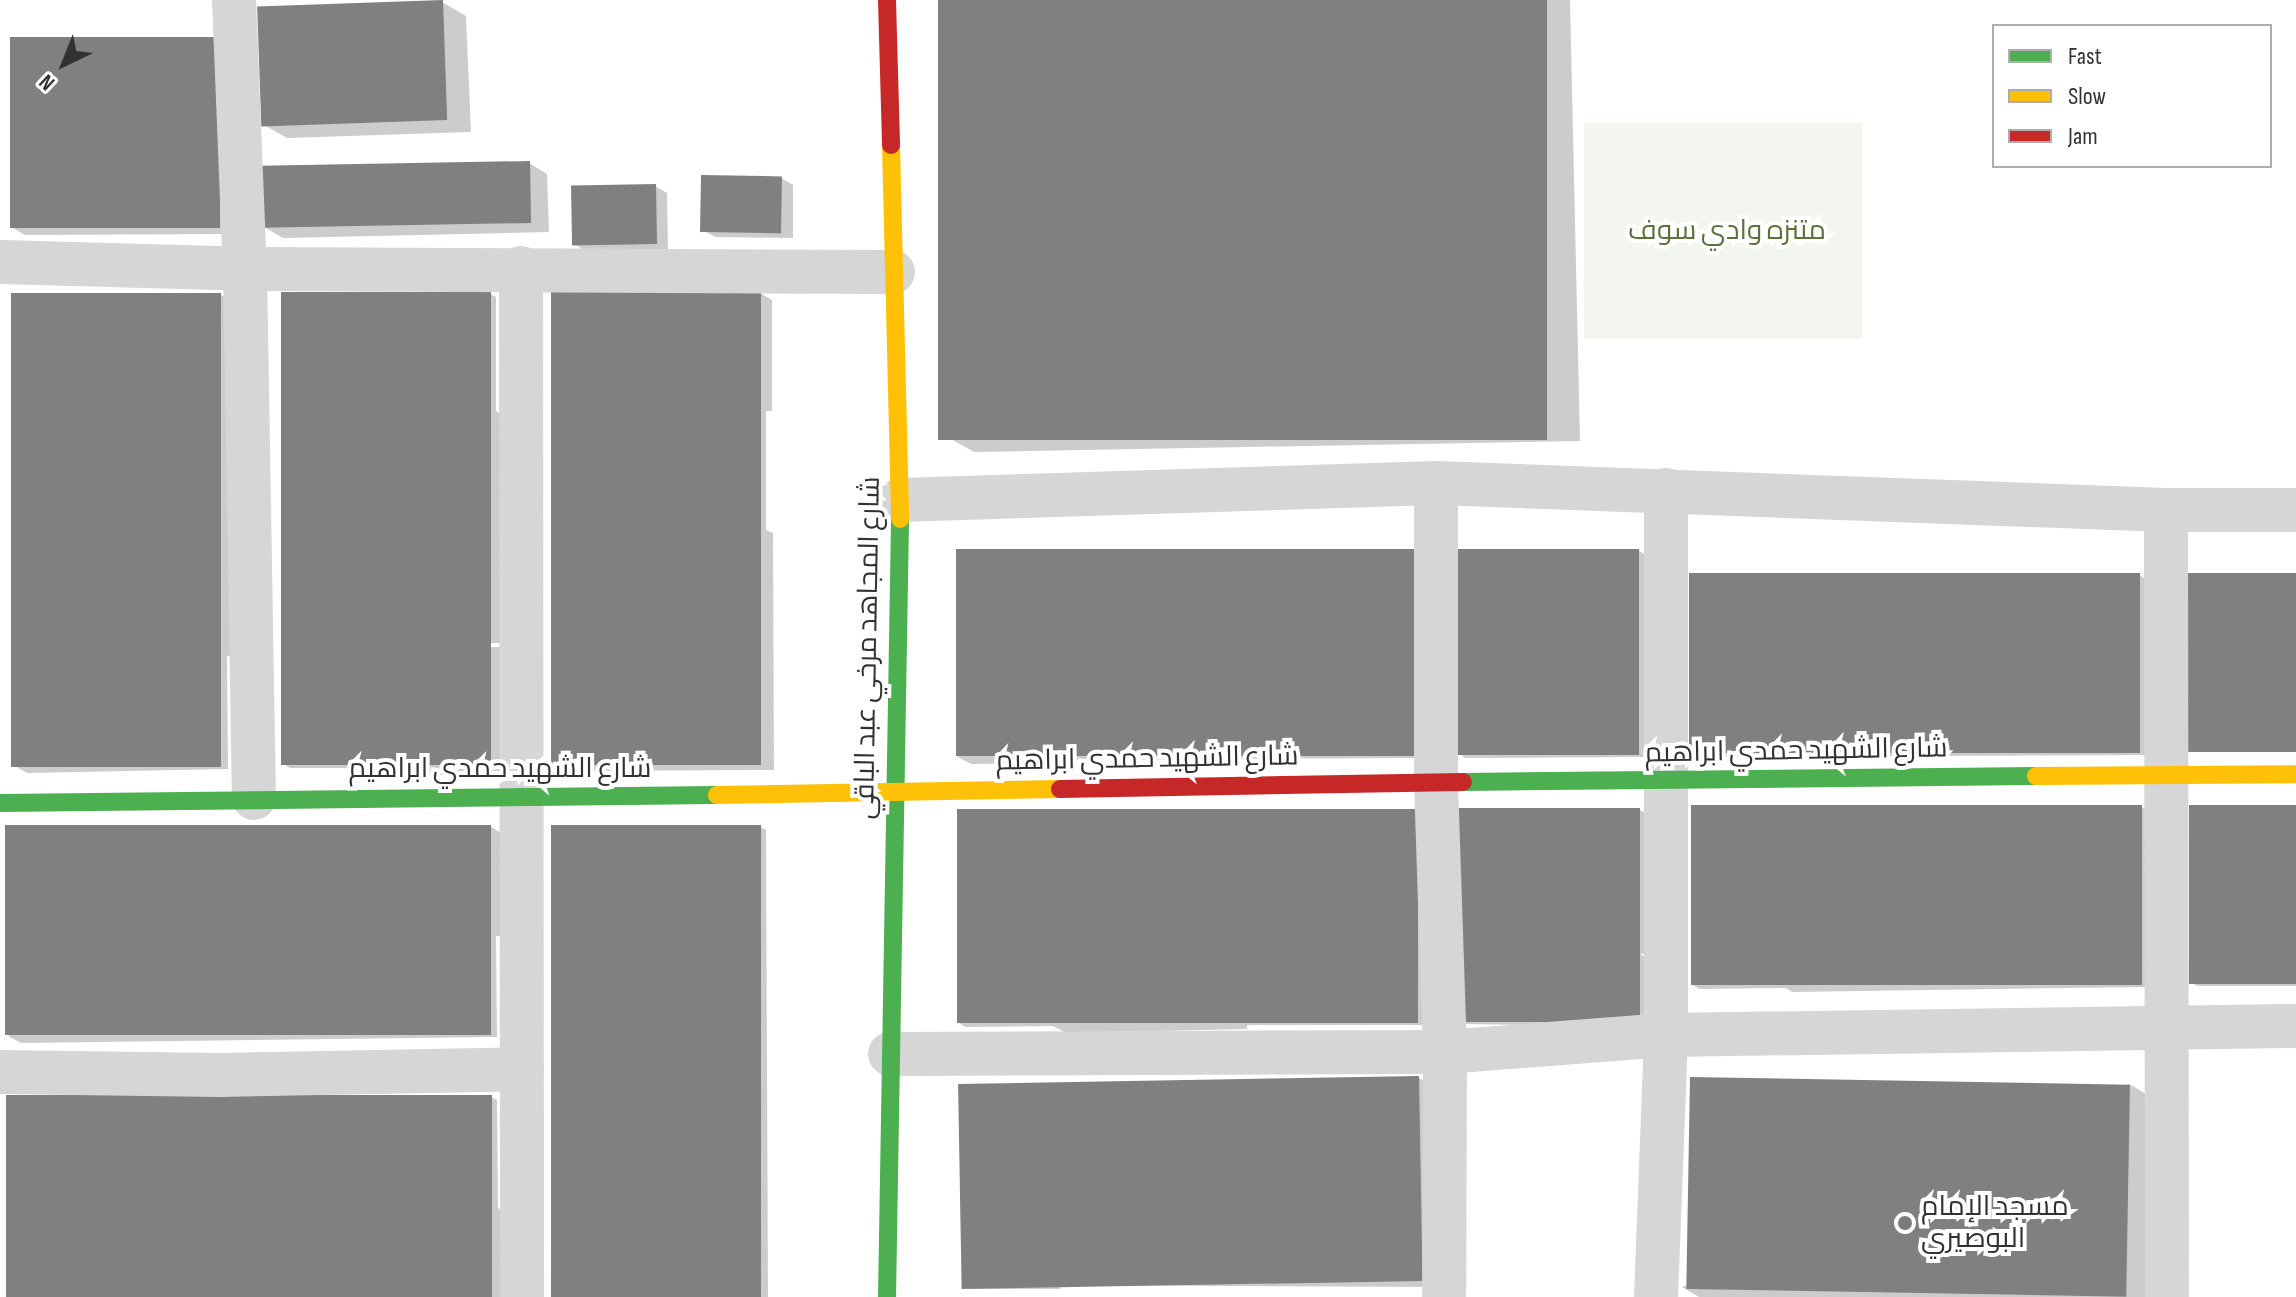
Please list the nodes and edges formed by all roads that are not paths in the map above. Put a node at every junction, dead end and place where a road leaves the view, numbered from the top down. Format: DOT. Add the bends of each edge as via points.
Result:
graph roads {
  1 [pos="234,0"];
  2 [pos="887,0"];
  3 [pos="0,262"];
  4 [pos="521,268"];
  5 [pos="245,269"];
  6 [pos="893,272"];
  7 [pos="1436,483"];
  8 [pos="1666,490"];
  9 [pos="900,500"];
  10 [pos="2166,510"];
  11 [pos="2296,510"];
  12 [pos="2296,774"];
  13 [pos="2164,776"];
  14 [pos="1665,781"];
  15 [pos="1436,782"];
  16 [pos="895,791"];
  17 [pos="254,798"];
  18 [pos="523,799"];
  19 [pos="0,803"];
  20 [pos="2296,1026"];
  21 [pos="2166,1027"];
  22 [pos="1666,1035"];
  23 [pos="1445,1052"];
  24 [pos="890,1054"];
  25 [pos="522,1069"];
  26 [pos="0,1072"];
  27 [pos="522,1297"];
  28 [pos="887,1297"];
  29 [pos="1444,1297"];
  30 [pos="1656,1297"];
  31 [pos="2167,1297"];
  1 -- 5 [label="street"];
  2 -- 6 [label="street, شارع المجاهد مرخي عبد الباقي"];
  3 -- 5 [label="street"];
  4 -- 5 [label="street"];
  4 -- 6 [label="street"];
  4 -- 18 [label="street"];
  5 -- 17 [label="street"];
  6 -- 9 [label="street, شارع المجاهد مرخي عبد الباقي"];
  7 -- 8 [label="street"];
  7 -- 9 [label="street"];
  7 -- 15 [label="street"];
  8 -- 10 [label="street"];
  8 -- 14 [label="street"];
  9 -- 16 [label="street, شارع المجاهد مرخي عبد الباقي"];
  10 -- 11 [label="street"];
  10 -- 13 [label="street"];
  12 -- 13 [label="street, شارع الشهيد حمدي ابراهيم"];
  13 -- 14 [label="street, شارع الشهيد حمدي ابراهيم"];
  13 -- 21 [label="street"];
  14 -- 15 [label="street, شارع الشهيد حمدي ابراهيم"];
  14 -- 22 [label="street"];
  15 -- 16 [label="street, شارع الشهيد حمدي ابراهيم"];
  15 -- 23 [label="street"];
  16 -- 18 [label="street, شارع الشهيد حمدي ابراهيم"];
  16 -- 24 [label="street, شارع المجاهد مرخي عبد الباقي"];
  17 -- 18 [label="street, شارع الشهيد حمدي ابراهيم"];
  17 -- 19 [label="street, شارع الشهيد حمدي ابراهيم"];
  18 -- 25 [label="street"];
  20 -- 21 [label="street"];
  21 -- 22 [label="street"];
  21 -- 31 [label="street"];
  22 -- 23 [label="street"];
  22 -- 30 [label="street"];
  23 -- 24 [label="street"];
  23 -- 29 [label="street"];
  24 -- 28 [label="street, شارع المجاهد مرخي عبد الباقي"];
  25 -- 26 [label="street" via="220,1075"];
  25 -- 27 [label="street"];
}
